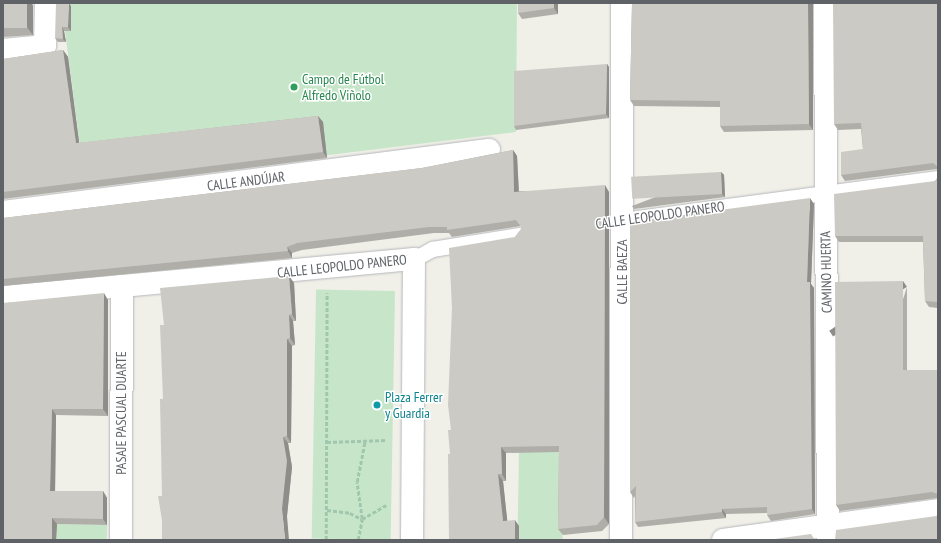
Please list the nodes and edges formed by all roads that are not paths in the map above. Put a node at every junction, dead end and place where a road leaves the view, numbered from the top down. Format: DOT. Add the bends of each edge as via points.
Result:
graph roads {
  1 [pos="46,3"];
  2 [pos="622,3"];
  3 [pos="824,3"];
  4 [pos="3,50"];
  5 [pos="489,150"];
  6 [pos="938,178"];
  7 [pos="825,194"];
  8 [pos="3,212"];
  9 [pos="622,220"];
  10 [pos="518,235"];
  11 [pos="414,259"];
  12 [pos="122,286"];
  13 [pos="3,297"];
  14 [pos="938,510"];
  15 [pos="828,533"];
  16 [pos="121,540"];
  17 [pos="412,540"];
  18 [pos="621,540"];
  19 [pos="722,540"];
  1 -- 4 [label="street" via="45,46"];
  2 -- 9 [label="street, CALLE BAEZA"];
  3 -- 7 [label="street, CAMINO HUERTA"];
  5 -- 8 [label="street, CALLE ANDÚJAR"];
  6 -- 7 [label="lane, CALLE LEOPOLDO PANERO"];
  7 -- 9 [label="lane, CALLE LEOPOLDO PANERO"];
  7 -- 15 [label="street, CAMINO HUERTA"];
  9 -- 18 [label="street, CALLE BAEZA"];
  10 -- 11 [label="lane, CALLE LEOPOLDO PANERO" via="432,248"];
  11 -- 12 [label="street, CALLE LEOPOLDO PANERO"];
  11 -- 17 [label="street"];
  12 -- 13 [label="street, CALLE LEOPOLDO PANERO"];
  12 -- 16 [label="street, PASAJE PASCUAL DUARTE"];
  14 -- 15 [label="street"];
  15 -- 19 [label="street"];
}
